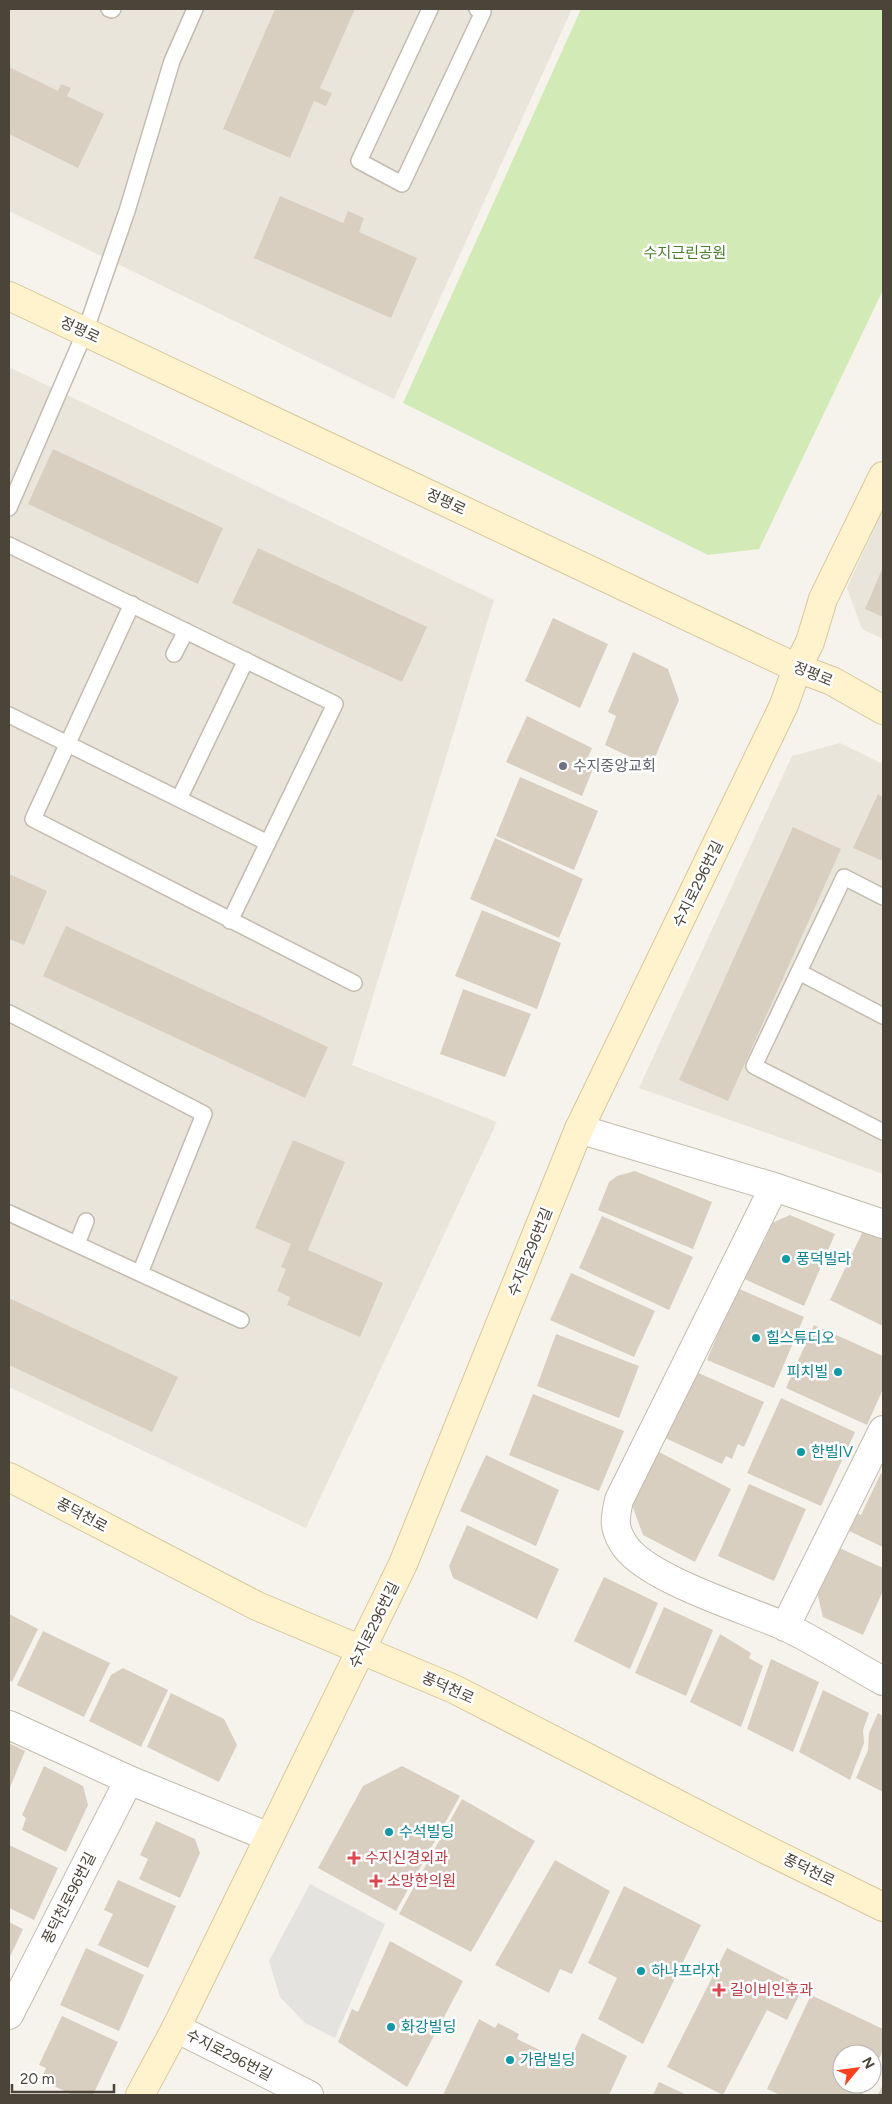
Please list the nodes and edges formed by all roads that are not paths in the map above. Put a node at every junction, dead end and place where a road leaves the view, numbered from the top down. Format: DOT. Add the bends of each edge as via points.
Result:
graph roads {
  1 [pos="196,9"];
  2 [pos="430,9"];
  3 [pos="477,9"];
  4 [pos="9,296"];
  5 [pos="85,332"];
  6 [pos="883,476"];
  7 [pos="9,508"];
  8 [pos="9,545"];
  9 [pos="132,604"];
  10 [pos="186,631"];
  11 [pos="174,654"];
  12 [pos="246,660"];
  13 [pos="797,668"];
  14 [pos="883,710"];
  15 [pos="9,715"];
  16 [pos="67,744"];
  17 [pos="179,799"];
  18 [pos="268,843"];
  19 [pos="883,897"];
  20 [pos="230,921"];
  21 [pos="799,972"];
  22 [pos="354,983"];
  23 [pos="9,1013"];
  24 [pos="883,1016"];
  25 [pos="579,1129"];
  26 [pos="883,1132"];
  27 [pos="774,1187"];
  28 [pos="9,1213"];
  29 [pos="86,1221"];
  30 [pos="883,1224"];
  31 [pos="77,1244"];
  32 [pos="140,1273"];
  33 [pos="241,1320"];
  34 [pos="883,1430"];
  35 [pos="9,1477"];
  36 [pos="785,1627"];
  37 [pos="362,1652"];
  38 [pos="883,1681"];
  39 [pos="9,1725"];
  40 [pos="129,1780"];
  41 [pos="269,1837"];
  42 [pos="882,1902"];
  43 [pos="9,2015"];
  44 [pos="176,2028"];
  45 [pos="140,2095"];
  46 [pos="309,2095"];
  1 -- 5 [label="lane" via="172,61 128,210"];
  2 -- 3 [label="lane" via="359,161 402,184 483,12"];
  4 -- 5 [label="street, 정평로"];
  5 -- 7 [label="lane"];
  5 -- 13 [label="street, 정평로"];
  6 -- 13 [label="street, 수지로296번길" via="823,599 810,642"];
  8 -- 9 [label="lane"];
  9 -- 10 [label="lane"];
  9 -- 16 [label="lane"];
  10 -- 11 [label="lane"];
  10 -- 12 [label="lane"];
  12 -- 17 [label="lane"];
  12 -- 18 [label="lane" via="335,704"];
  13 -- 14 [label="street, 정평로" via="832,681"];
  13 -- 25 [label="street, 수지로296번길" via="784,705"];
  15 -- 16 [label="lane"];
  16 -- 17 [label="lane"];
  16 -- 20 [label="lane" via="33,819"];
  17 -- 18 [label="lane"];
  18 -- 20 [label="lane"];
  19 -- 21 [label="lane" via="844,877"];
  20 -- 22 [label="lane"];
  21 -- 24 [label="lane"];
  21 -- 26 [label="lane" via="754,1066"];
  23 -- 32 [label="lane" via="204,1114"];
  25 -- 27 [label="street"];
  25 -- 37 [label="street, 수지로296번길" via="404,1564"];
  27 -- 30 [label="street"];
  27 -- 36 [label="street" via="619,1500 614,1522 624,1545 665,1577"];
  28 -- 31 [label="lane"];
  29 -- 31 [label="lane"];
  31 -- 32 [label="lane"];
  32 -- 33 [label="lane"];
  34 -- 36 [label="street"];
  35 -- 37 [label="street, 풍덕천로" via="257,1606"];
  36 -- 38 [label="street"];
  37 -- 41 [label="street, 수지로296번길"];
  37 -- 42 [label="street, 풍덕천로" via="454,1689 752,1842"];
  39 -- 40 [label="street"];
  40 -- 41 [label="street"];
  40 -- 43 [label="street, 풍덕천로96번길"];
  41 -- 44 [label="street, 수지로296번길"];
  44 -- 45 [label="street, 수지로296번길"];
  44 -- 46 [label="street, 수지로296번길"];
}
